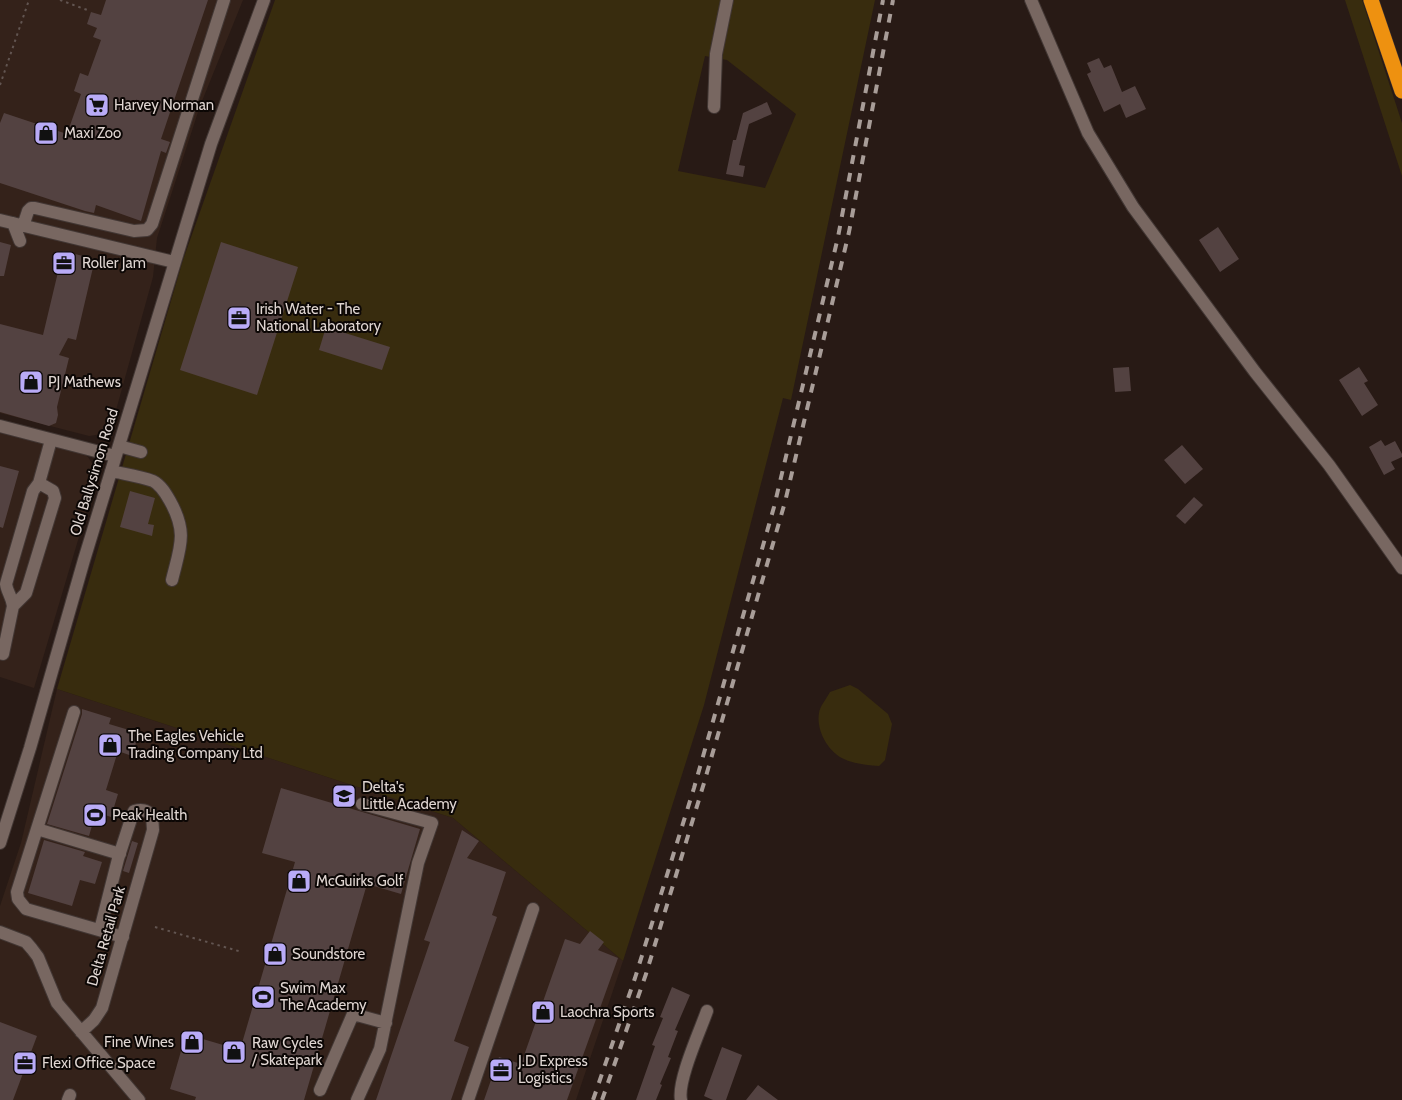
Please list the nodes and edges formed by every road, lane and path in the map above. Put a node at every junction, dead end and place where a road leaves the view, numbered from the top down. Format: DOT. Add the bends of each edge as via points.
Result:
graph roads {
  1 [pos="29,0"];
  2 [pos="60,0"];
  3 [pos="224,0"];
  4 [pos="264,0"];
  5 [pos="727,0"];
  6 [pos="1031,0"];
  7 [pos="1371,0"];
  8 [pos="90,11"];
  9 [pos="0,86"];
  10 [pos="1402,91"];
  11 [pos="714,107"];
  12 [pos="12,223"];
  13 [pos="20,241"];
  14 [pos="174,262"];
  15 [pos="0,426"];
  16 [pos="51,440"];
  17 [pos="117,451"];
  18 [pos="141,452"];
  19 [pos="111,471"];
  20 [pos="39,483"];
  21 [pos="1402,568"];
  22 [pos="172,580"];
  23 [pos="13,606"];
  24 [pos="3,654"];
  25 [pos="74,712"];
  26 [pos="362,804"];
  27 [pos="37,829"];
  28 [pos="0,843"];
  29 [pos="120,854"];
  30 [pos="533,909"];
  31 [pos="155,927"];
  32 [pos="100,930"];
  33 [pos="0,932"];
  34 [pos="123,937"];
  35 [pos="242,952"];
  36 [pos="707,1011"];
  37 [pos="386,1023"];
  38 [pos="81,1032"];
  39 [pos="320,1090"];
  40 [pos="139,1100"];
  41 [pos="357,1100"];
  42 [pos="468,1100"];
  43 [pos="681,1100"];
  1 -- 9 [label="path"];
  2 -- 8 [label="path"];
  3 -- 12 [label="street" via="152,224 147,230 134,231 35,208 30,208"];
  4 -- 14 [label="street, Old Ballysimon Road" via="210,144"];
  5 -- 11 [label="street" via="716,54"];
  6 -- 21 [label="street" via="1088,132 1133,207 1255,372 1329,465"];
  7 -- 10 [label="highway"];
  12 -- 13 [label="street"];
  12 -- 14 [label="street"];
  14 -- 17 [label="street, Old Ballysimon Road"];
  15 -- 16 [label="street"];
  16 -- 17 [label="street"];
  16 -- 20 [label="street"];
  17 -- 18 [label="street"];
  17 -- 19 [label="street, Old Ballysimon Road"];
  19 -- 22 [label="street" via="153,482 160,486 170,502 179,521 182,541"];
  19 -- 28 [label="street, Old Ballysimon Road"];
  20 -- 23 [label="street" via="33,491 6,584"];
  20 -- 23 [label="street" via="53,491 55,498 26,593"];
  23 -- 24 [label="street"];
  25 -- 27 [label="street"];
  26 -- 37 [label="street" via="432,824 418,863"];
  27 -- 29 [label="street"];
  27 -- 32 [label="street" via="17,892 21,905"];
  29 -- 32 [label="street"];
  29 -- 34 [label="street, Delta Retail Park" via="134,811 148,811 152,815 153,830"];
  30 -- 42 [label="street"];
  31 -- 35 [label="path"];
  32 -- 34 [label="street"];
  33 -- 38 [label="street" via="26,942 32,948 57,1003"];
  34 -- 38 [label="street, Delta Retail Park" via="102,1008"];
  36 -- 43 [label="street" via="684,1076"];
  37 -- 39 [label="street" via="353,1014"];
  37 -- 41 [label="street" via="380,1049"];
  38 -- 40 [label="street"];
}
